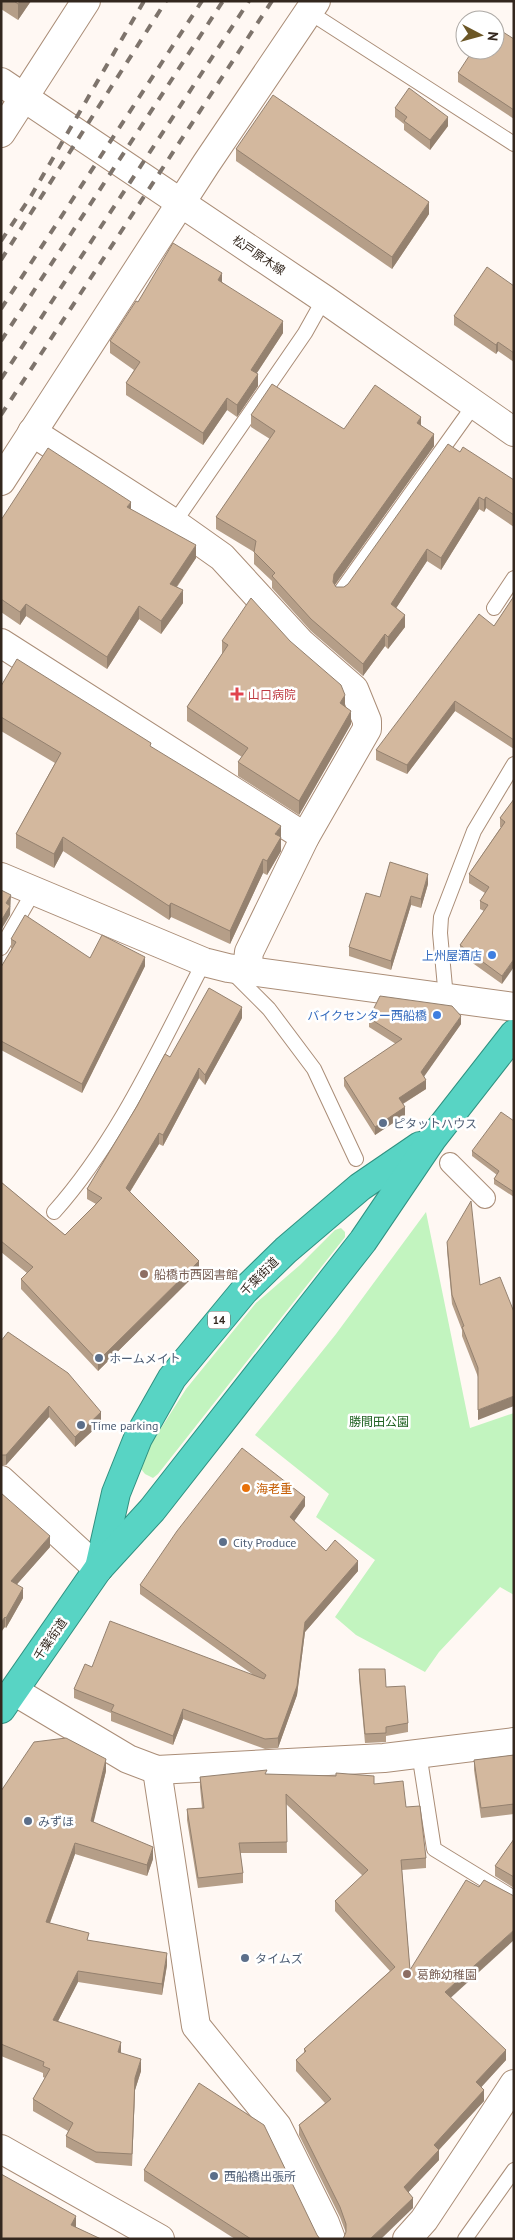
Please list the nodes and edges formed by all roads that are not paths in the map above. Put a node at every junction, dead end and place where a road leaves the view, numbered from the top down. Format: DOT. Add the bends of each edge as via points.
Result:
graph roads {
  1 [pos="86,1"];
  2 [pos="313,6"];
  3 [pos="1,82"];
  4 [pos="24,98"];
  5 [pos="1,133"];
  6 [pos="514,144"];
  7 [pos="182,203"];
  8 [pos="324,299"];
  9 [pos="474,405"];
  10 [pos="32,432"];
  11 [pos="514,432"];
  12 [pos="1,481"];
  13 [pos="174,523"];
  14 [pos="514,578"];
  15 [pos="341,591"];
  16 [pos="494,608"];
  17 [pos="1,643"];
  18 [pos="514,764"];
  19 [pos="305,836"];
  20 [pos="1,877"];
  21 [pos="34,891"];
  22 [pos="1,948"];
  23 [pos="226,967"];
  24 [pos="446,998"];
  25 [pos="514,1007"];
  26 [pos="514,1034"];
  27 [pos="432,1138"];
  28 [pos="356,1159"];
  29 [pos="450,1163"];
  30 [pos="485,1198"];
  31 [pos="54,1212"];
  32 [pos="1,1480"];
  33 [pos="98,1569"];
  34 [pos="8,1700"];
  35 [pos="514,1742"];
  36 [pos="419,1753"];
  37 [pos="157,1770"];
  38 [pos="514,1898"];
  39 [pos="514,2084"];
  40 [pos="1,2149"];
  41 [pos="514,2170"];
  42 [pos="160,2239"];
  43 [pos="331,2239"];
  44 [pos="407,2239"];
  45 [pos="465,2239"];
  1 -- 4 [label="street"];
  2 -- 6 [label="lane"];
  2 -- 7 [label="street"];
  3 -- 4 [label="street, 松戸原木線"];
  4 -- 5 [label="street"];
  4 -- 7 [label="street, 松戸原木線"];
  7 -- 8 [label="street, 松戸原木線"];
  7 -- 10 [label="street"];
  8 -- 9 [label="street, 松戸原木線"];
  8 -- 13 [label="lane" via="305,333"];
  9 -- 11 [label="street, 松戸原木線"];
  9 -- 15 [label="lane"];
  10 -- 12 [label="street"];
  10 -- 13 [label="street"];
  13 -- 19 [label="street" via="222,557 300,642 354,689 367,728"];
  14 -- 16 [label="lane"];
  17 -- 19 [label="street"];
  18 -- 24 [label="lane" via="474,831 440,917"];
  19 -- 23 [label="street" via="249,952"];
  20 -- 21 [label="street"];
  21 -- 22 [label="lane"];
  21 -- 23 [label="street"];
  23 -- 24 [label="street"];
  23 -- 28 [label="lane" via="269,1009 314,1069"];
  23 -- 31 [label="lane" via="77,1186"];
  24 -- 25 [label="street"];
  26 -- 27 [label="highway, 千葉街道 / 14"];
  27 -- 33 [label="highway, 千葉街道 / 14" via="357,1249 152,1510"];
  27 -- 33 [label="highway, 千葉街道 / 14" via="360,1187 286,1250 244,1291 172,1378 138,1438 116,1493"];
  29 -- 30 [label="street"];
  32 -- 33 [label="street"];
  33 -- 34 [label="highway, 千葉街道 / 14"];
  34 -- 37 [label="street"];
  35 -- 36 [label="street"];
  36 -- 37 [label="street" via="334,1762"];
  36 -- 38 [label="lane" via="434,1850"];
  37 -- 43 [label="street" via="196,2026 276,2126 326,2223"];
  39 -- 44 [label="street" via="424,2220"];
  40 -- 42 [label="street"];
  41 -- 45 [label="lane"];
}
